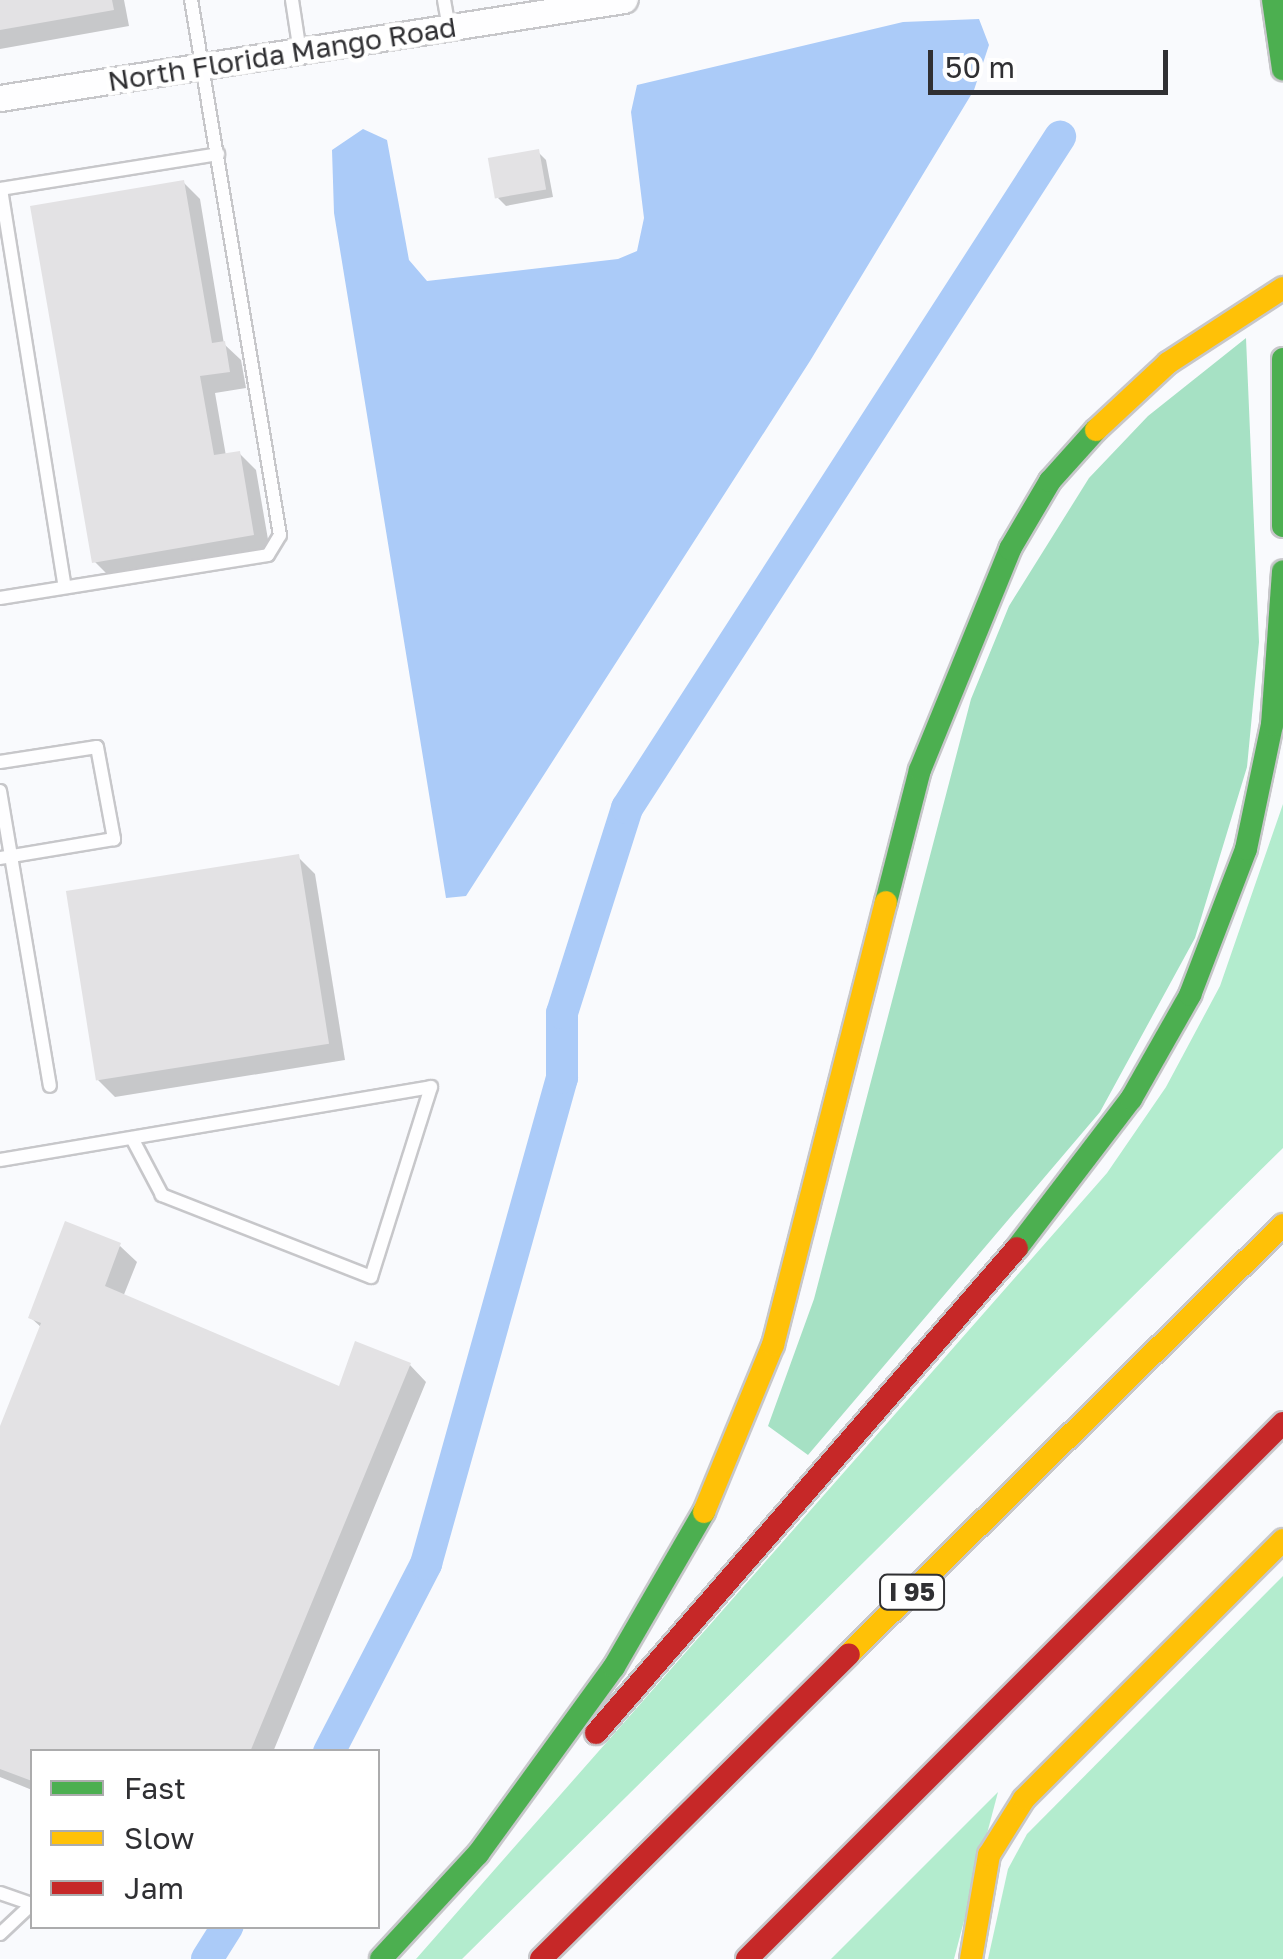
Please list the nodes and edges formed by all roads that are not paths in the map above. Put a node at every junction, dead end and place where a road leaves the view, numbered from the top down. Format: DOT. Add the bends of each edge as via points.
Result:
graph roads {
  1 [pos="191,0"];
  2 [pos="292,0"];
  3 [pos="444,0"];
  4 [pos="624,0"];
  5 [pos="1272,0"];
  6 [pos="449,28"];
  7 [pos="300,52"];
  8 [pos="203,67"];
  9 [pos="1283,69"];
  10 [pos="0,98"];
  11 [pos="218,154"];
  12 [pos="0,189"];
  13 [pos="1283,288"];
  14 [pos="1283,359"];
  15 [pos="1283,526"];
  16 [pos="1283,571"];
  17 [pos="66,587"];
  18 [pos="0,598"];
  19 [pos="0,762"];
  20 [pos="0,791"];
  21 [pos="6,857"];
  22 [pos="50,1086"];
  23 [pos="132,1138"];
  24 [pos="0,1160"];
  25 [pos="1283,1225"];
  26 [pos="1283,1423"];
  27 [pos="1283,1540"];
  28 [pos="478,1854"];
  29 [pos="0,1893"];
  30 [pos="30,1903"];
  31 [pos="30,1906"];
  32 [pos="0,1934"];
  33 [pos="381,1959"];
  34 [pos="541,1959"];
  35 [pos="747,1959"];
  36 [pos="971,1959"];
  1 -- 8 [label="lane"];
  2 -- 7 [label="lane"];
  3 -- 6 [label="lane"];
  4 -- 6 [label="street, North Florida Mango Road"];
  5 -- 9 [label="main road"];
  6 -- 7 [label="street, North Florida Mango Road"];
  7 -- 8 [label="street, North Florida Mango Road"];
  8 -- 10 [label="street, North Florida Mango Road"];
  8 -- 11 [label="lane"];
  11 -- 12 [label="lane"];
  11 -- 17 [label="lane" via="280,535 268,554"];
  12 -- 17 [label="lane"];
  13 -- 28 [label="main road" via="1168,363 1050,480 1010,548 920,770 773,1344 718,1488 614,1667"];
  14 -- 15 [label="main road"];
  16 -- 28 [label="main road" via="1272,725 1246,849 1190,994 1130,1099 1001,1268 637,1691"];
  17 -- 18 [label="lane"];
  19 -- 21 [label="lane" via="96,747 114,839"];
  20 -- 21 [label="lane"];
  21 -- 22 [label="lane"];
  23 -- 23 [label="lane" via="394,1094 431,1087 371,1277 162,1195"];
  23 -- 24 [label="lane"];
  25 -- 34 [label="main road, I 95"];
  26 -- 35 [label="main road"];
  27 -- 36 [label="main road" via="1024,1799 990,1855"];
  28 -- 33 [label="main road"];
  29 -- 30 [label="lane"];
  31 -- 32 [label="lane"];
}
